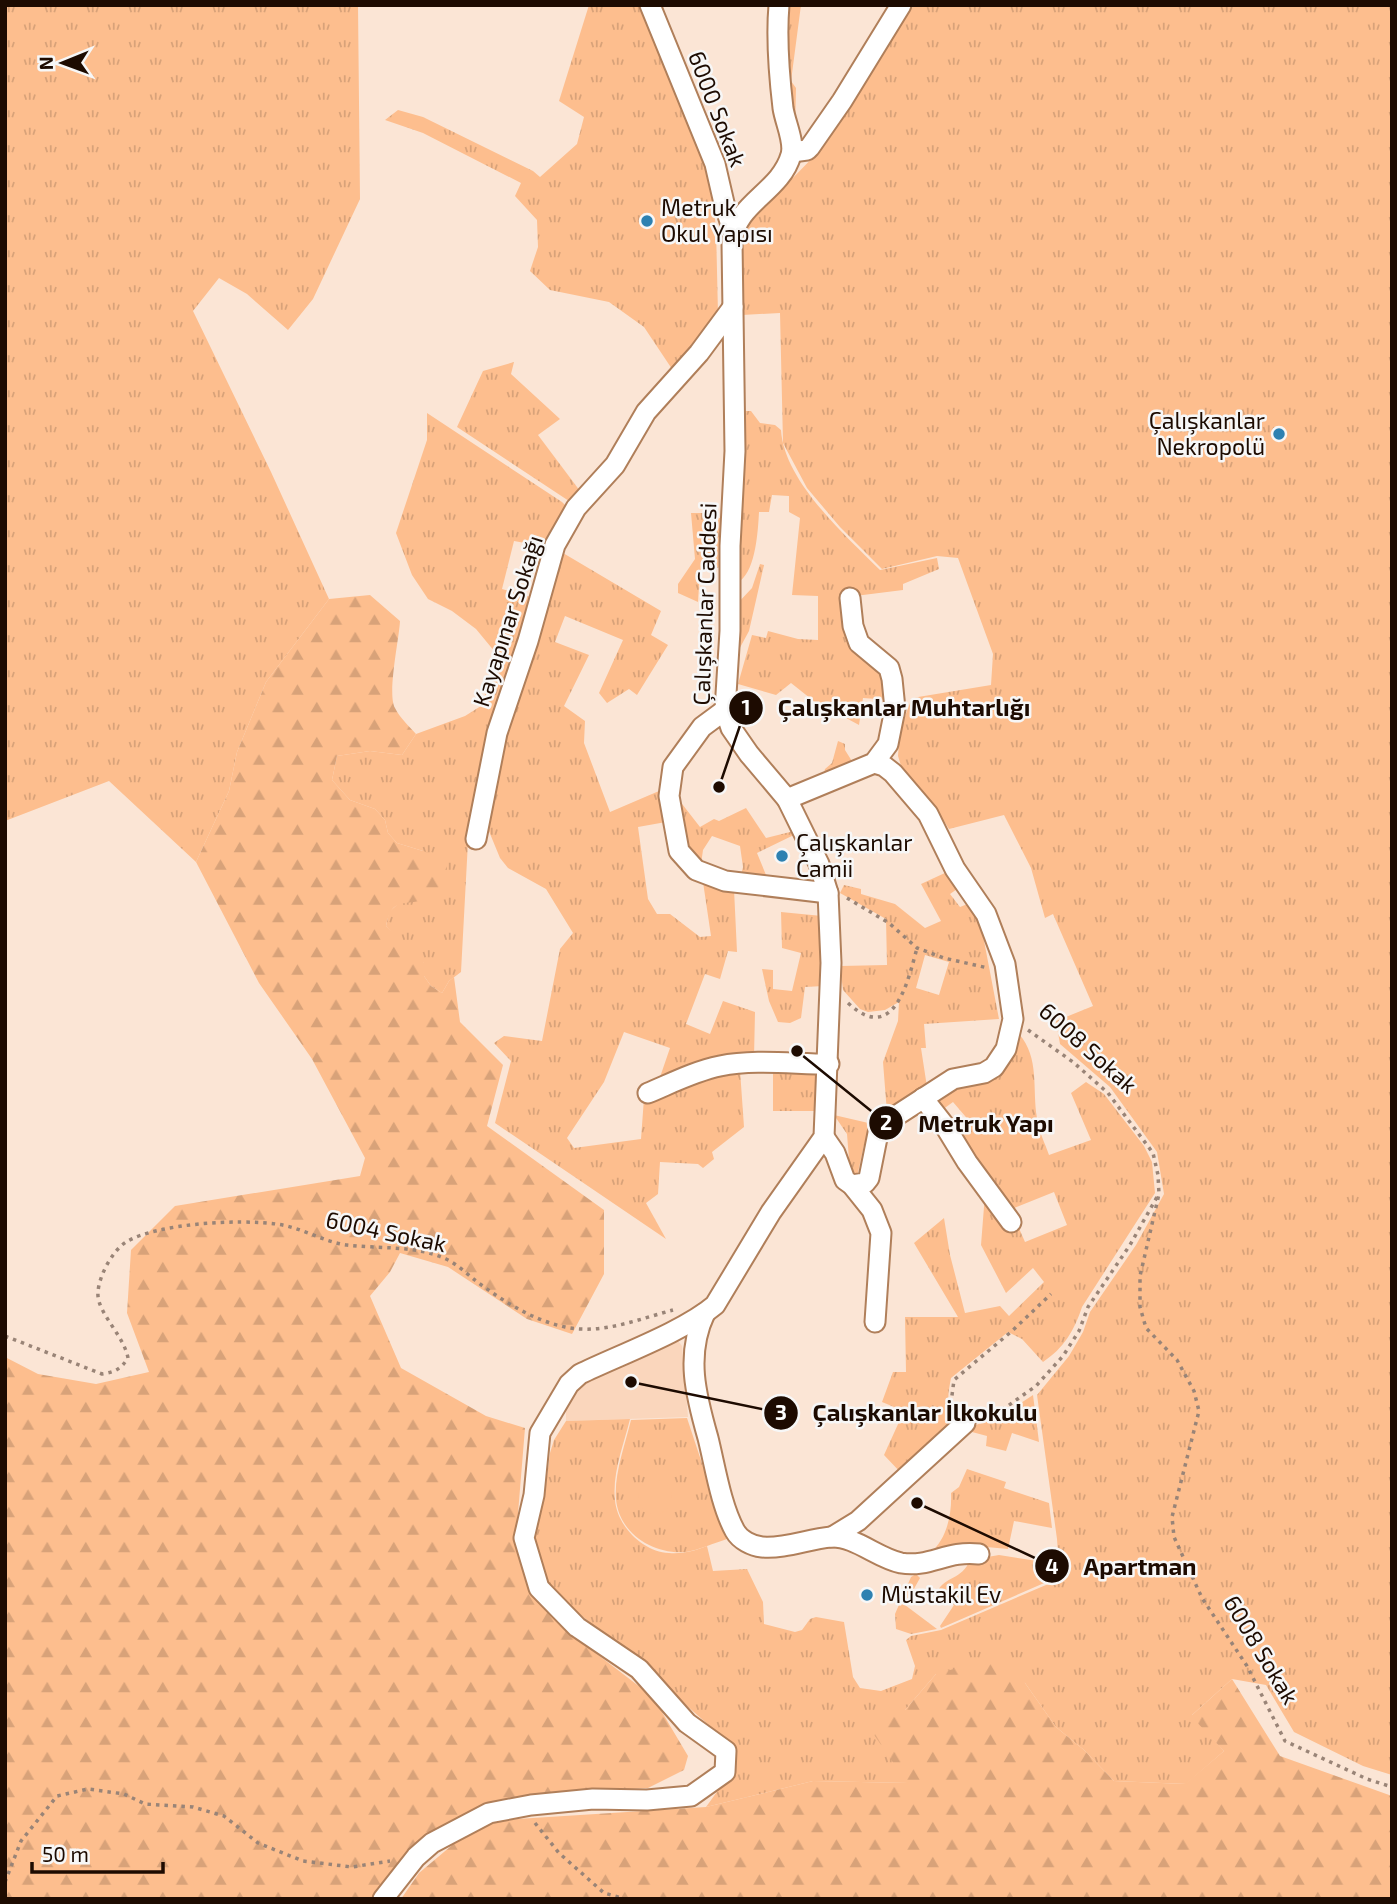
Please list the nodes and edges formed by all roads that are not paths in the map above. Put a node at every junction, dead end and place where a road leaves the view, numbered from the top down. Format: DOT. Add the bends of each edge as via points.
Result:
graph roads {
  1 [pos="650,5"];
  2 [pos="779,5"];
  3 [pos="901,5"];
  4 [pos="792,152"];
  5 [pos="733,231"];
  6 [pos="733,307"];
  7 [pos="850,598"];
  8 [pos="725,710"];
  9 [pos="874,762"];
  10 [pos="787,799"];
  11 [pos="476,839"];
  12 [pos="828,893"];
  13 [pos="829,1065"];
  14 [pos="648,1093"];
  15 [pos="923,1098"];
  16 [pos="824,1137"];
  17 [pos="852,1185"];
  18 [pos="1011,1222"];
  19 [pos="705,1313"];
  20 [pos="875,1322"];
  21 [pos="965,1423"];
  22 [pos="832,1537"];
  23 [pos="979,1553"];
  24 [pos="383,1899"];
  1 -- 5 [label="street, 6000 Sokak" via="715,164"];
  2 -- 4 [label="street" via="781,83"];
  3 -- 4 [label="street" via="810,147"];
  4 -- 5 [label="street" via="776,183 739,218"];
  5 -- 6 [label="street, Çalışkanlar Caddesi"];
  6 -- 8 [label="street, Çalışkanlar Caddesi" via="735,451"];
  6 -- 11 [label="street, Kayapınar Sokağı" via="646,412 615,465 576,508 555,545 497,733"];
  7 -- 9 [label="street" via="859,643 889,668 894,692 888,744"];
  8 -- 10 [label="street, Çalışkanlar Caddesi" via="749,754"];
  8 -- 12 [label="street" via="702,727 673,767 670,796 679,851 696,870 725,881"];
  9 -- 10 [label="street"];
  9 -- 15 [label="street, 6008 Sokak" via="893,773 928,814 955,869 986,914 1006,972 1012,1009 1010,1040 994,1067 953,1079"];
  10 -- 12 [label="street, Çalışkanlar Caddesi"];
  12 -- 13 [label="street, Çalışkanlar Caddesi"];
  13 -- 14 [label="street" via="723,1065"];
  13 -- 16 [label="street, Çalışkanlar Caddesi"];
  15 -- 17 [label="street" via="881,1128 869,1178"];
  15 -- 18 [label="street"];
  16 -- 17 [label="street" via="845,1180"];
  16 -- 19 [label="street" via="771,1212 722,1296"];
  17 -- 20 [label="street" via="872,1210 880,1233"];
  19 -- 22 [label="street" via="693,1347 699,1408 735,1532 763,1547"];
  19 -- 24 [label="street" via="580,1374 569,1384 540,1433 524,1538 538,1588 577,1628 639,1669 687,1723 726,1751 725,1772 691,1796 593,1799 489,1813 432,1843"];
  21 -- 22 [label="street" via="858,1521"];
  22 -- 23 [label="street" via="902,1563"];
}
